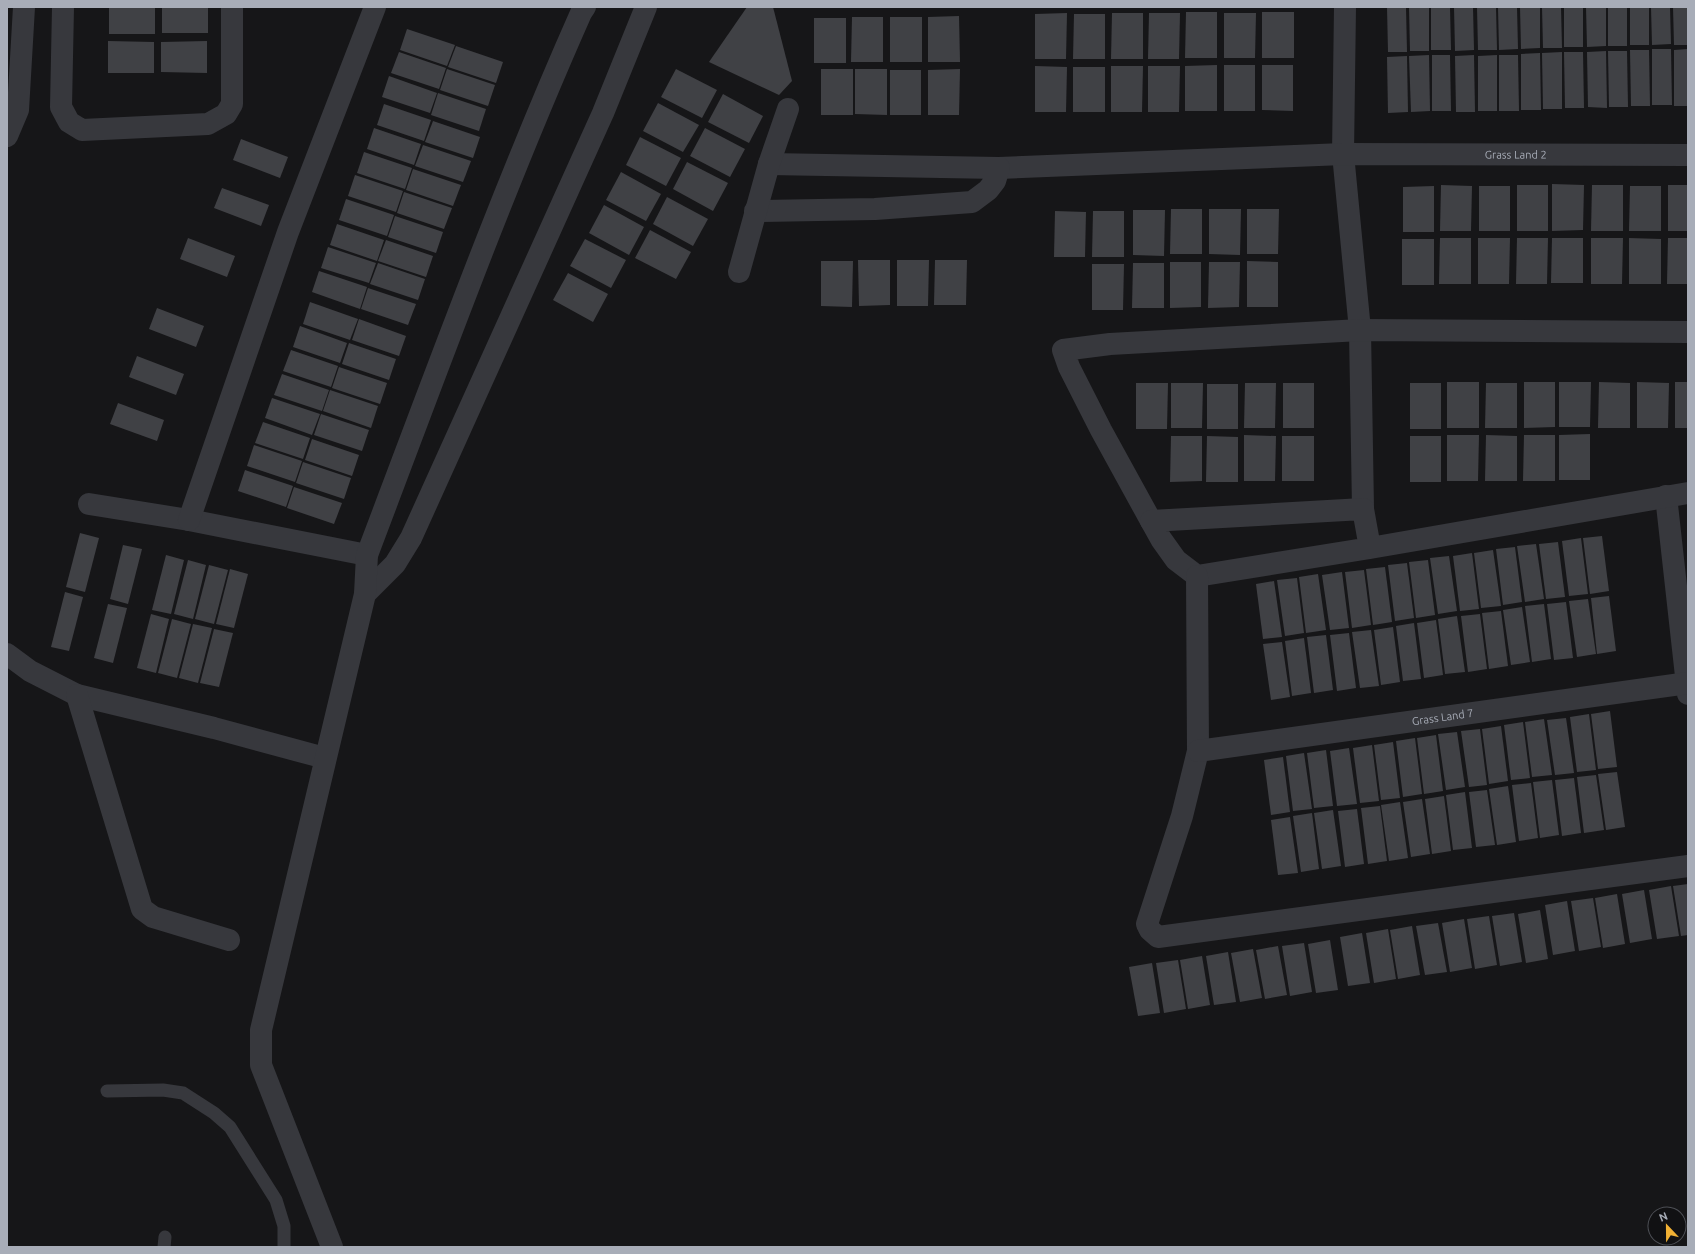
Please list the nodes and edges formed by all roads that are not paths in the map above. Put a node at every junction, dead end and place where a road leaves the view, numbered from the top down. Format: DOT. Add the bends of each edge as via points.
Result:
graph roads {
  1 [pos="24,7"];
  2 [pos="63,7"];
  3 [pos="232,7"];
  4 [pos="375,7"];
  5 [pos="585,7"];
  6 [pos="646,7"];
  7 [pos="1344,7"];
  8 [pos="788,109"];
  9 [pos="7,136"];
  10 [pos="1343,154"];
  11 [pos="1688,155"];
  12 [pos="769,164"];
  13 [pos="999,168"];
  14 [pos="755,211"];
  15 [pos="739,272"];
  16 [pos="1360,330"];
  17 [pos="1688,332"];
  18 [pos="1688,493"];
  19 [pos="1666,496"];
  20 [pos="89,504"];
  21 [pos="1363,509"];
  22 [pos="189,520"];
  23 [pos="1151,520"];
  24 [pos="1370,548"];
  25 [pos="367,555"];
  26 [pos="1198,576"];
  27 [pos="365,594"];
  28 [pos="7,654"];
  29 [pos="1688,687"];
  30 [pos="77,696"];
  31 [pos="1198,751"];
  32 [pos="325,758"];
  33 [pos="1688,866"];
  34 [pos="229,940"];
  35 [pos="107,1091"];
  36 [pos="284,1247"];
  37 [pos="332,1247"];
  1 -- 9 [label="street" via="18,110"];
  2 -- 3 [label="street" via="61,107 69,122 82,130 208,124 226,114 232,104"];
  4 -- 22 [label="street" via="288,232"];
  5 -- 25 [label="street" via="547,89 483,247"];
  6 -- 27 [label="street" via="603,113 411,538 395,564"];
  7 -- 10 [label="street"];
  8 -- 12 [label="street"];
  10 -- 11 [label="street, Grass Land 2"];
  10 -- 13 [label="street, Grass Land 2"];
  10 -- 16 [label="street"];
  12 -- 13 [label="street, Grass Land 2"];
  12 -- 14 [label="street"];
  13 -- 14 [label="street" via="995,181 988,190 972,202 875,209"];
  14 -- 15 [label="street"];
  16 -- 17 [label="street"];
  16 -- 21 [label="street"];
  16 -- 23 [label="street" via="1110,344 1063,350 1101,430"];
  18 -- 19 [label="street"];
  19 -- 24 [label="street"];
  19 -- 29 [label="street"];
  20 -- 22 [label="street"];
  21 -- 23 [label="street"];
  21 -- 24 [label="street"];
  22 -- 25 [label="street"];
  23 -- 26 [label="street" via="1176,560"];
  24 -- 26 [label="street"];
  25 -- 27 [label="street"];
  26 -- 31 [label="street"];
  27 -- 32 [label="street"];
  28 -- 30 [label="street" via="30,671"];
  29 -- 31 [label="street, Grass Land 7"];
  30 -- 32 [label="street" via="214,728"];
  30 -- 34 [label="street" via="142,909 153,917"];
  31 -- 33 [label="street" via="1182,816 1147,924 1158,937"];
  32 -- 37 [label="street" via="261,1037 262,1065"];
  35 -- 36 [label="lane" via="163,1090 183,1093 230,1127 276,1200 284,1226"];
}
